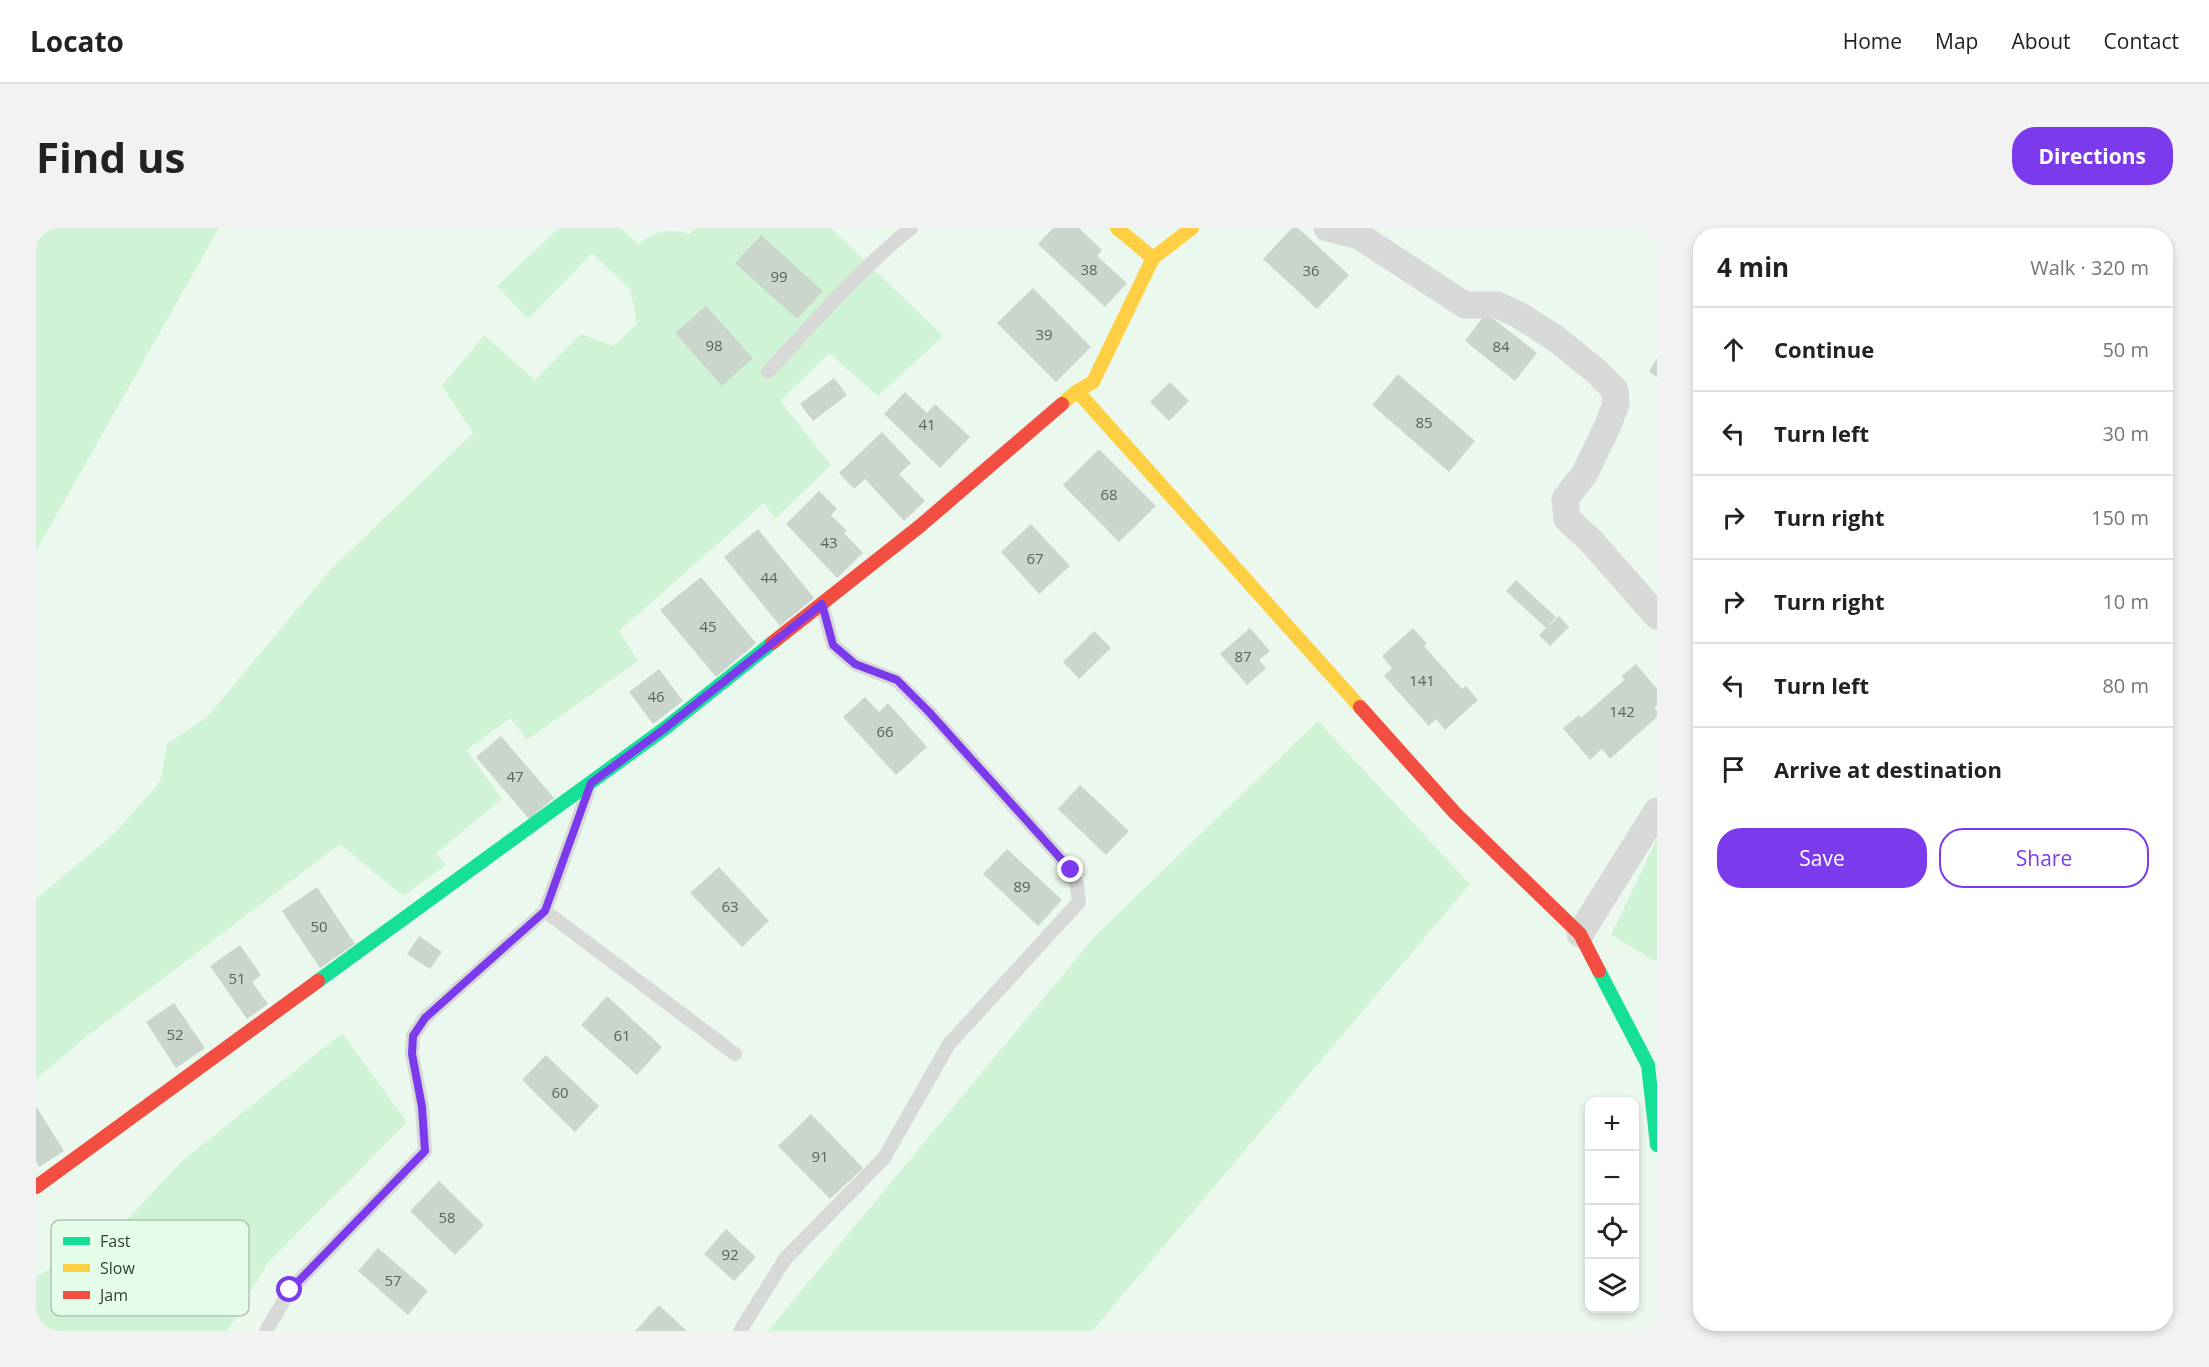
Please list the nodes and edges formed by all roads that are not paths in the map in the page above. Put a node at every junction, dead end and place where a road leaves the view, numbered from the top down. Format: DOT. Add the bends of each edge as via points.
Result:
graph roads {
  1 [pos="911,228"];
  2 [pos="1117,228"];
  3 [pos="1192,228"];
  4 [pos="1327,228"];
  5 [pos="1153,258"];
  6 [pos="768,372"];
  7 [pos="1077,391"];
  8 [pos="822,604"];
  9 [pos="1657,616"];
  10 [pos="591,783"];
  11 [pos="1657,811"];
  12 [pos="545,911"];
  13 [pos="1580,934"];
  14 [pos="735,1054"];
  15 [pos="1657,1145"];
  16 [pos="36,1187"];
  17 [pos="266,1331"];
  18 [pos="740,1331"];
  1 -- 6 [label="lane" via="841,292"];
  2 -- 5 [label="street"];
  3 -- 5 [label="street"];
  4 -- 9 [label="street" via="1359,236 1464,304 1497,305 1519,315 1556,338 1615,390 1616,404 1608,425 1585,472 1565,499 1567,519"];
  5 -- 7 [label="street" via="1093,382"];
  7 -- 8 [label="street"];
  7 -- 13 [label="street" via="1455,813"];
  8 -- 10 [label="street"];
  8 -- 18 [label="lane" via="833,645 855,664 897,680 929,712 1071,870 1078,902 949,1044 884,1158 786,1259"];
  10 -- 12 [label="lane"];
  10 -- 16 [label="street"];
  11 -- 13 [label="street"];
  12 -- 14 [label="lane"];
  12 -- 17 [label="lane" via="425,1018 413,1036 425,1151 290,1290"];
  13 -- 15 [label="street" via="1648,1065"];
}
